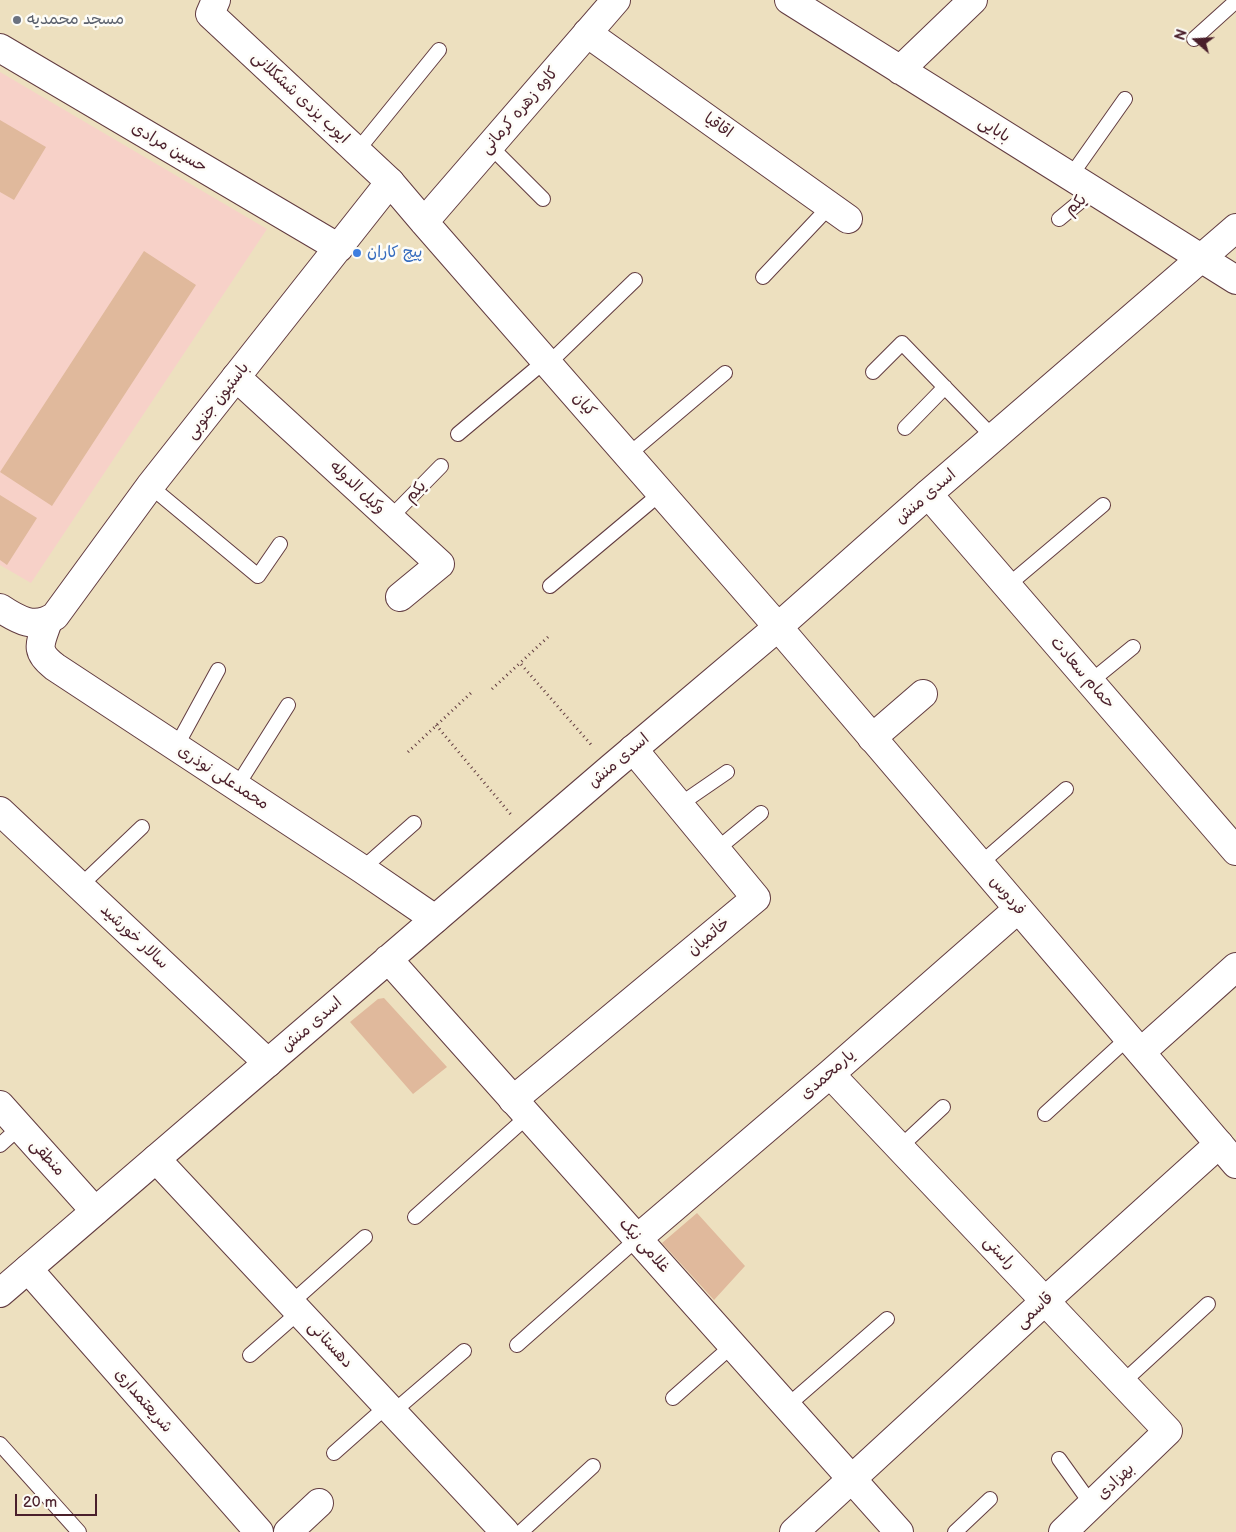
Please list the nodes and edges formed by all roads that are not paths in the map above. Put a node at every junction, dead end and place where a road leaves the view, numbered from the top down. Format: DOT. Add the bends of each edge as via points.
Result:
graph roads {
  1 [pos="616,0"];
  2 [pos="789,0"];
  3 [pos="973,0"];
  4 [pos="1234,2"];
  5 [pos="213,7"];
  6 [pos="587,33"];
  7 [pos="1194,39"];
  8 [pos="0,48"];
  9 [pos="439,50"];
  10 [pos="900,70"];
  11 [pos="1125,99"];
  12 [pos="489,145"];
  13 [pos="357,151"];
  14 [pos="1070,177"];
  15 [pos="390,182"];
  16 [pos="1093,191"];
  17 [pos="542,199"];
  18 [pos="839,213"];
  19 [pos="1059,219"];
  20 [pos="424,222"];
  21 [pos="1236,228"];
  22 [pos="338,248"];
  23 [pos="1200,259"];
  24 [pos="764,277"];
  25 [pos="635,280"];
  26 [pos="1236,280"];
  27 [pos="546,362"];
  28 [pos="873,372"];
  29 [pos="725,373"];
  30 [pos="236,377"];
  31 [pos="945,387"];
  32 [pos="905,428"];
  33 [pos="458,434"];
  34 [pos="994,438"];
  35 [pos="628,456"];
  36 [pos="441,466"];
  37 [pos="150,486"];
  38 [pos="661,493"];
  39 [pos="928,494"];
  40 [pos="1103,505"];
  41 [pos="390,518"];
  42 [pos="280,544"];
  43 [pos="550,586"];
  44 [pos="1007,586"];
  45 [pos="400,597"];
  46 [pos="0,608"];
  47 [pos="48,621"];
  48 [pos="778,627"];
  49 [pos="1133,648"];
  50 [pos="218,670"];
  51 [pos="1090,682"];
  52 [pos="923,694"];
  53 [pos="288,704"];
  54 [pos="872,738"];
  55 [pos="176,747"];
  56 [pos="634,749"];
  57 [pos="727,772"];
  58 [pos="237,786"];
  59 [pos="1066,789"];
  60 [pos="679,805"];
  61 [pos="0,811"];
  62 [pos="761,813"];
  63 [pos="414,823"];
  64 [pos="142,827"];
  65 [pos="1232,839"];
  66 [pos="716,850"];
  67 [pos="980,864"];
  68 [pos="362,869"];
  69 [pos="80,886"];
  70 [pos="1018,909"];
  71 [pos="435,919"];
  72 [pos="388,959"];
  73 [pos="1236,967"];
  74 [pos="1134,1045"];
  75 [pos="268,1063"];
  76 [pos="830,1074"];
  77 [pos="0,1105"];
  78 [pos="943,1107"];
  79 [pos="521,1108"];
  80 [pos="1045,1114"];
  81 [pos="10,1136"];
  82 [pos="1219,1144"];
  83 [pos="899,1148"];
  84 [pos="156,1159"];
  85 [pos="1236,1164"];
  86 [pos="95,1211"];
  87 [pos="414,1217"];
  88 [pos="365,1237"];
  89 [pos="637,1239"];
  90 [pos="28,1269"];
  91 [pos="0,1293"];
  92 [pos="1045,1301"];
  93 [pos="1208,1304"];
  94 [pos="295,1308"];
  95 [pos="887,1319"];
  96 [pos="517,1345"];
  97 [pos="733,1345"];
  98 [pos="464,1351"];
  99 [pos="250,1355"];
  100 [pos="1122,1383"];
  101 [pos="673,1398"];
  102 [pos="787,1406"];
  103 [pos="390,1409"];
  104 [pos="1168,1431"];
  105 [pos="0,1444"];
  106 [pos="334,1453"];
  107 [pos="1059,1459"];
  108 [pos="593,1466"];
  109 [pos="852,1479"];
  110 [pos="990,1499"];
  111 [pos="320,1503"];
  112 [pos="1092,1505"];
  113 [pos="79,1532"];
  114 [pos="258,1532"];
  115 [pos="288,1532"];
  116 [pos="504,1532"];
  117 [pos="521,1532"];
  118 [pos="794,1532"];
  119 [pos="899,1532"];
  120 [pos="956,1532"];
  121 [pos="1063,1532"];
  1 -- 6 [label="street, کاوه زهره کرمانی"];
  2 -- 10 [label="street, بابایی"];
  3 -- 10 [label="street"];
  4 -- 7 [label="lane"];
  5 -- 13 [label="street, ایوب یزدی ششکلانی"];
  6 -- 12 [label="street, کاوه زهره کرمانی"];
  6 -- 18 [label="street, اقاقیا"];
  8 -- 22 [label="street, حسین مرادی"];
  9 -- 13 [label="lane"];
  10 -- 14 [label="street, بابایی"];
  11 -- 14 [label="lane"];
  12 -- 17 [label="lane"];
  12 -- 20 [label="street, کاوه زهره کرمانی"];
  13 -- 15 [label="street, ایوب یزدی ششکلانی"];
  14 -- 16 [label="street, بابایی"];
  15 -- 20 [label="street, کیان"];
  15 -- 22 [label="street, باستیون جنوبی"];
  16 -- 19 [label="lane, یکم"];
  16 -- 23 [label="street, بابایی"];
  18 -- 24 [label="lane"];
  20 -- 27 [label="street, کیان"];
  21 -- 23 [label="street, اسدی منش"];
  22 -- 30 [label="street, باستیون جنوبی"];
  23 -- 26 [label="street, بابایی"];
  23 -- 34 [label="street, اسدی منش"];
  25 -- 27 [label="lane"];
  27 -- 33 [label="lane"];
  27 -- 35 [label="street, کیان"];
  28 -- 31 [label="lane" via="902,343"];
  29 -- 35 [label="lane"];
  30 -- 37 [label="street, باستیون جنوبی"];
  30 -- 41 [label="street, وکیل الدوله"];
  31 -- 32 [label="lane"];
  31 -- 34 [label="lane"];
  34 -- 39 [label="street, اسدی منش"];
  35 -- 38 [label="street, کیان"];
  36 -- 41 [label="lane, یکم"];
  37 -- 42 [label="lane" via="258,576"];
  37 -- 47 [label="street, باستیون جنوبی" via="55,616"];
  38 -- 43 [label="lane"];
  38 -- 48 [label="street, کیان"];
  39 -- 44 [label="street, حمام سعادت"];
  39 -- 48 [label="street, اسدی منش"];
  40 -- 44 [label="lane"];
  41 -- 45 [label="street, وکیل الدوله" via="440,564"];
  44 -- 51 [label="street, حمام سعادت"];
  46 -- 47 [label="street" via="24,621"];
  47 -- 55 [label="street, محمدعلی نوذری" via="40,646 46,660"];
  48 -- 54 [label="street, فردوس"];
  48 -- 56 [label="street, اسدی منش"];
  49 -- 51 [label="lane"];
  50 -- 55 [label="lane"];
  51 -- 65 [label="street, حمام سعادت"];
  52 -- 54 [label="street"];
  53 -- 58 [label="lane"];
  54 -- 67 [label="street, فردوس"];
  55 -- 58 [label="street, محمدعلی نوذری"];
  56 -- 60 [label="street, خاتمیان"];
  56 -- 71 [label="street, اسدی منش"];
  57 -- 60 [label="lane"];
  58 -- 68 [label="street, محمدعلی نوذری"];
  59 -- 67 [label="lane"];
  60 -- 66 [label="street, خاتمیان"];
  61 -- 69 [label="street, سالار خورشید"];
  62 -- 66 [label="lane"];
  63 -- 68 [label="lane"];
  64 -- 69 [label="lane"];
  66 -- 79 [label="street, خاتمیان" via="756,898"];
  67 -- 70 [label="street, فردوس"];
  68 -- 71 [label="street, محمدعلی نوذری"];
  69 -- 75 [label="street, سالار خورشید"];
  70 -- 74 [label="street, فردوس"];
  70 -- 76 [label="street, یارمحمدی"];
  71 -- 72 [label="street, اسدی منش"];
  72 -- 75 [label="street, اسدی منش"];
  72 -- 79 [label="street, غلامی نیک"];
  73 -- 74 [label="street"];
  74 -- 80 [label="lane"];
  74 -- 82 [label="street, فردوس"];
  75 -- 84 [label="street, اسدی منش"];
  76 -- 83 [label="street, راستی"];
  76 -- 89 [label="street, یارمحمدی"];
  77 -- 81 [label="street, منطقی"];
  78 -- 83 [label="lane"];
  79 -- 87 [label="lane"];
  79 -- 89 [label="street, غلامی نیک"];
  81 -- 86 [label="street, منطقی"];
  82 -- 85 [label="street, فردوس"];
  82 -- 92 [label="street, قاسمی"];
  83 -- 92 [label="street, راستی"];
  84 -- 86 [label="street, اسدی منش"];
  84 -- 94 [label="street, دهستانی"];
  86 -- 90 [label="street, اسدی منش"];
  88 -- 94 [label="lane"];
  89 -- 96 [label="lane"];
  89 -- 97 [label="street, غلامی نیک"];
  90 -- 91 [label="street, اسدی منش"];
  90 -- 114 [label="street, شریعتمداری"];
  92 -- 100 [label="street, راستی"];
  92 -- 109 [label="street, قاسمی"];
  93 -- 100 [label="lane"];
  94 -- 99 [label="lane"];
  94 -- 103 [label="street, دهستانی"];
  95 -- 102 [label="lane"];
  97 -- 101 [label="lane"];
  97 -- 102 [label="street, غلامی نیک"];
  98 -- 103 [label="lane"];
  100 -- 104 [label="street, راستی"];
  102 -- 109 [label="street, غلامی نیک"];
  103 -- 106 [label="lane"];
  103 -- 116 [label="street, دهستانی"];
  104 -- 112 [label="street, بهزادی"];
  105 -- 113 [label="lane"];
  107 -- 112 [label="lane"];
  108 -- 117 [label="lane"];
  109 -- 118 [label="street, قاسمی"];
  109 -- 119 [label="street, غلامی نیک"];
  110 -- 120 [label="lane"];
  111 -- 115 [label="street"];
  112 -- 121 [label="street, بهزادی"];
}
